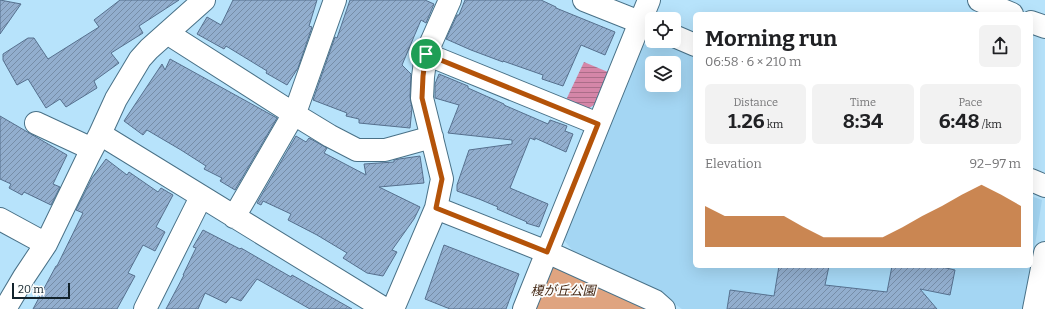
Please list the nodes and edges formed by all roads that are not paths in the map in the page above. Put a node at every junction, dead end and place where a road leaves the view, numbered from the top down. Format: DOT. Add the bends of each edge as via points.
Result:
graph roads {
  1 [pos="204,0"];
  2 [pos="335,0"];
  3 [pos="450,0"];
  4 [pos="584,0"];
  5 [pos="649,0"];
  6 [pos="979,0"];
  7 [pos="648,12"];
  8 [pos="1007,12"];
  9 [pos="1033,23"];
  10 [pos="645,25"];
  11 [pos="645,27"];
  12 [pos="1045,28"];
  13 [pos="167,33"];
  14 [pos="681,39"];
  15 [pos="693,44"];
  16 [pos="426,54"];
  17 [pos="294,114"];
  18 [pos="36,123"];
  19 [pos="598,124"];
  20 [pos="432,137"];
  21 [pos="96,142"];
  22 [pos="1033,181"];
  23 [pos="1045,186"];
  24 [pos="201,197"];
  25 [pos="436,208"];
  26 [pos="234,217"];
  27 [pos="0,220"];
  28 [pos="46,244"];
  29 [pos="547,252"];
  30 [pos="1045,253"];
  31 [pos="5,309"];
  32 [pos="146,309"];
  33 [pos="385,309"];
  34 [pos="393,309"];
  35 [pos="524,309"];
  36 [pos="664,309"];
  37 [pos="1034,309"];
  1 -- 13 [label="street"];
  2 -- 17 [label="street"];
  3 -- 16 [label="street"];
  4 -- 10 [label="street"];
  5 -- 7 [label="street"];
  6 -- 8 [label="street"];
  9 -- 12 [label="street"];
  11 -- 19 [label="street"];
  13 -- 17 [label="street"];
  13 -- 21 [label="street" via="140,59 116,99"];
  14 -- 15 [label="street"];
  16 -- 19 [label="street"];
  16 -- 20 [label="street" via="422,98"];
  17 -- 20 [label="street" via="357,150 386,150"];
  17 -- 26 [label="street"];
  18 -- 21 [label="street"];
  19 -- 29 [label="street"];
  20 -- 25 [label="street" via="442,179"];
  21 -- 24 [label="street"];
  21 -- 28 [label="street"];
  22 -- 23 [label="street"];
  24 -- 26 [label="street"];
  24 -- 32 [label="street"];
  25 -- 29 [label="street"];
  25 -- 34 [label="street"];
  26 -- 33 [label="street"];
  27 -- 28 [label="street"];
  28 -- 31 [label="street"];
  29 -- 35 [label="street"];
  29 -- 36 [label="street" via="654,301"];
  30 -- 37 [label="street"];
}
